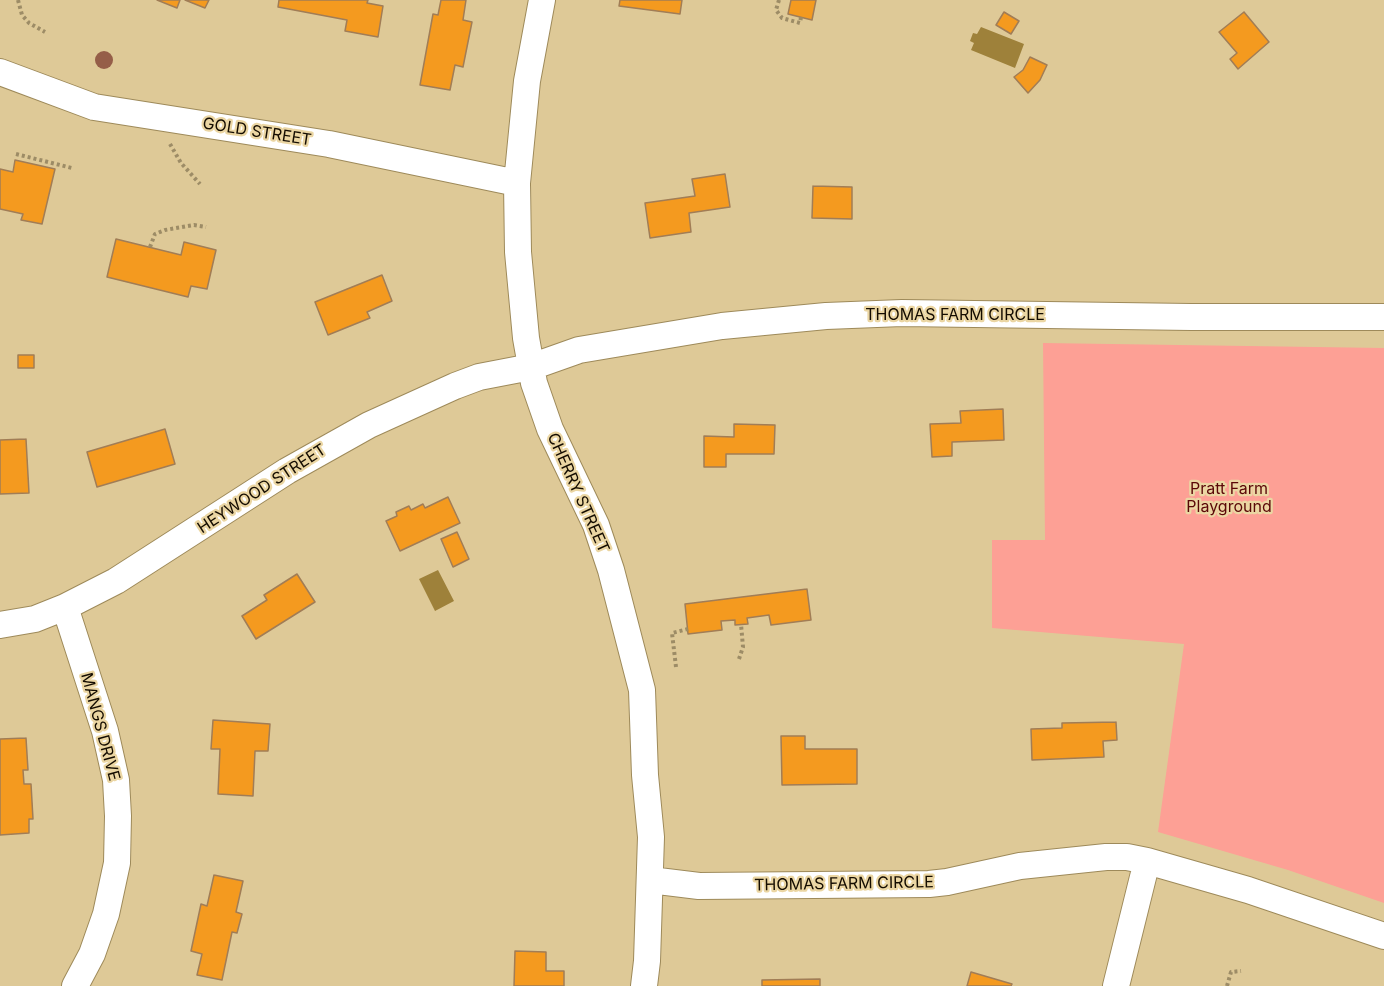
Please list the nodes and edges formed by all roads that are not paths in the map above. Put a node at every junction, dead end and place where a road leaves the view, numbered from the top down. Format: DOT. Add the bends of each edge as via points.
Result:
graph roads {
  1 [pos="542,0"];
  2 [pos="0,72"];
  3 [pos="517,183"];
  4 [pos="1384,317"];
  5 [pos="531,367"];
  6 [pos="65,607"];
  7 [pos="0,625"];
  8 [pos="1147,861"];
  9 [pos="650,880"];
  10 [pos="1384,936"];
  11 [pos="75,986"];
  12 [pos="644,986"];
  13 [pos="1116,986"];
  1 -- 3 [label="street, CHERRY STREET" via="527,81"];
  2 -- 3 [label="street, GOLD STREET" via="94,107 329,144"];
  3 -- 5 [label="street, CHERRY STREET" via="518,252"];
  4 -- 5 [label="street, THOMAS FARM CIRCLE" via="902,313 826,316 643,338 579,350"];
  5 -- 6 [label="street, HEYWOOD STREET" via="479,377 369,425 287,471 135,570"];
  5 -- 9 [label="street, CHERRY STREET" via="550,429 596,525 637,665 645,718"];
  6 -- 7 [label="street, HEYWOOD STREET" via="35,619"];
  6 -- 11 [label="street, MANGS DRIVE" via="102,719 118,804 113,888 95,947"];
  8 -- 9 [label="street, THOMAS FARM CIRCLE" via="1106,857 1042,863 929,884 699,886"];
  8 -- 10 [label="street, THOMAS FARM CIRCLE"];
  8 -- 13 [label="street"];
  9 -- 12 [label="street, CHERRY STREET"];
}
